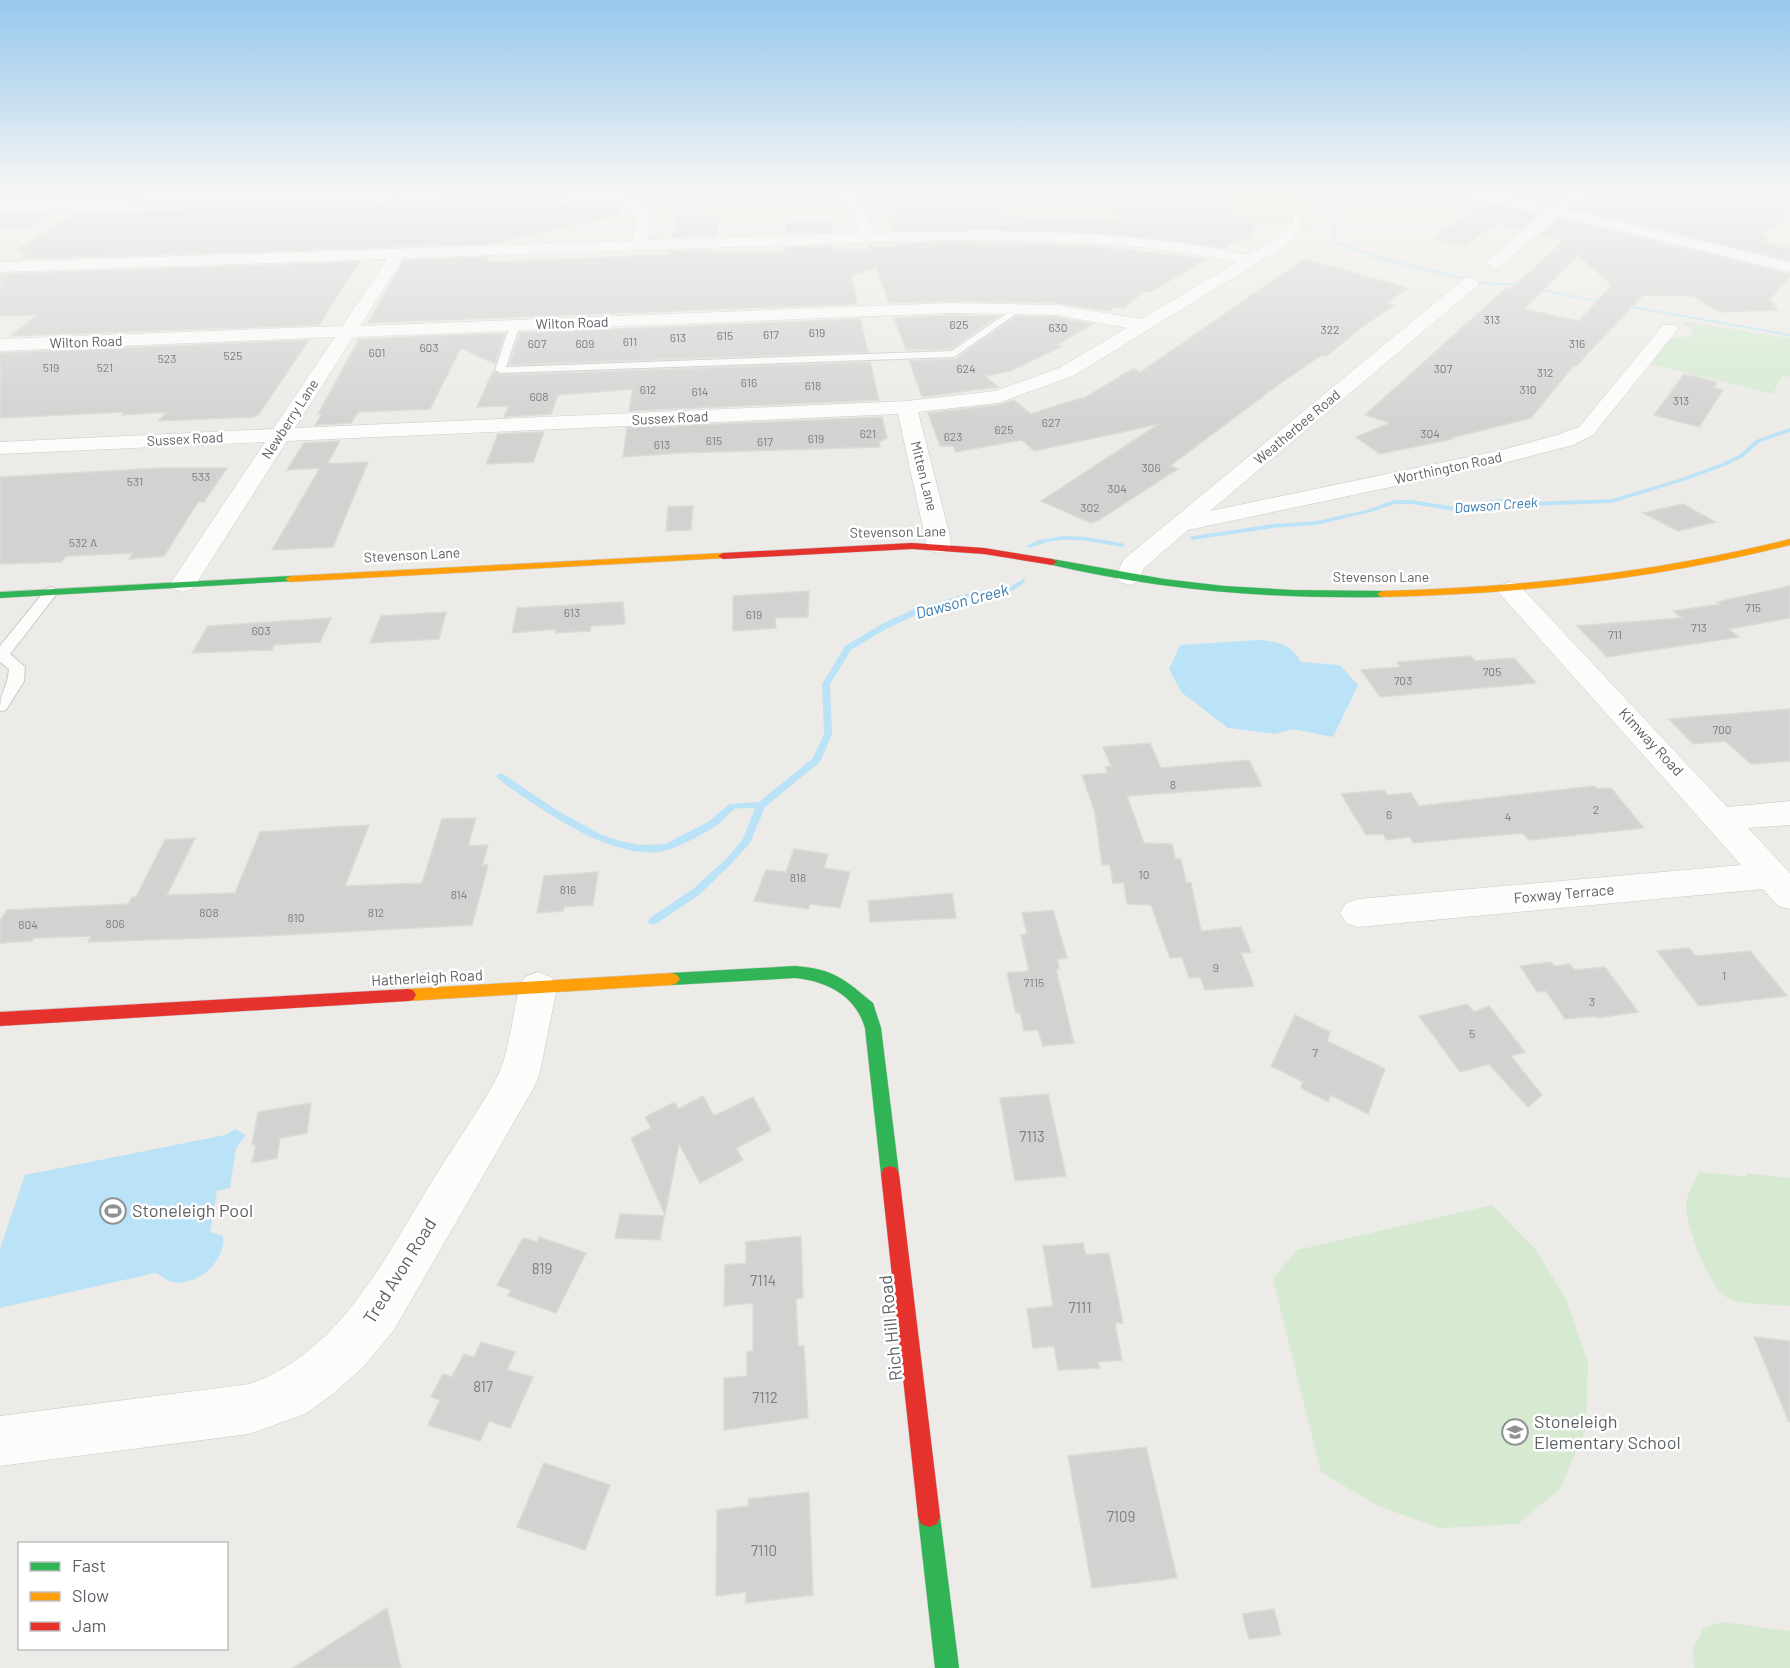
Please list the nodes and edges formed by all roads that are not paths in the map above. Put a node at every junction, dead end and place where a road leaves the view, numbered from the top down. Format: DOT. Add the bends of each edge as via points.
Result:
graph roads {
  1 [pos="387,271"];
  2 [pos="1233,271"];
  3 [pos="1471,282"];
  4 [pos="1020,308"];
  5 [pos="515,325"];
  6 [pos="1143,325"];
  7 [pos="1669,329"];
  8 [pos="347,331"];
  9 [pos="0,345"];
  10 [pos="907,407"];
  11 [pos="280,435"];
  12 [pos="0,448"];
  13 [pos="1238,475"];
  14 [pos="1288,504"];
  15 [pos="1180,525"];
  16 [pos="1790,543"];
  17 [pos="939,546"];
  18 [pos="1129,577"];
  19 [pos="183,584"];
  20 [pos="1510,590"];
  21 [pos="52,591"];
  22 [pos="0,595"];
  23 [pos="0,655"];
  24 [pos="0,706"];
  25 [pos="1790,813"];
  26 [pos="1720,819"];
  27 [pos="1780,885"];
  28 [pos="1358,913"];
  29 [pos="538,988"];
  30 [pos="850,992"];
  31 [pos="0,1019"];
  32 [pos="0,1441"];
  33 [pos="947,1668"];
  1 -- 8 [label="street, Newberry Lane"];
  2 -- 6 [label="street, Sussex Road"];
  3 -- 13 [label="street, Weatherbee Road"];
  4 -- 5 [label="street, Wilton Road"];
  4 -- 5 [label="lane" via="954,354 500,370"];
  4 -- 6 [label="street, Wilton Road" via="1086,314"];
  5 -- 8 [label="street, Wilton Road"];
  6 -- 10 [label="street, Sussex Road" via="1066,372 1029,387 987,399"];
  7 -- 14 [label="street, Worthington Road" via="1586,431 1538,448"];
  8 -- 9 [label="street, Wilton Road"];
  8 -- 11 [label="street, Newberry Lane"];
  10 -- 11 [label="street, Sussex Road"];
  10 -- 17 [label="street, Mitten Lane"];
  11 -- 12 [label="street, Sussex Road"];
  11 -- 19 [label="street, Newberry Lane"];
  13 -- 14 [label="street"];
  13 -- 15 [label="street, Weatherbee Road"];
  14 -- 15 [label="street, Worthington Road"];
  15 -- 18 [label="street, Weatherbee Road" via="1132,566"];
  16 -- 20 [label="street, Stevenson Lane" via="1658,572"];
  17 -- 18 [label="street, Stevenson Lane"];
  17 -- 19 [label="street, Stevenson Lane"];
  18 -- 20 [label="street, Stevenson Lane" via="1264,592"];
  19 -- 21 [label="street, Stevenson Lane"];
  20 -- 26 [label="street, Kimway Road"];
  21 -- 22 [label="street, Stevenson Lane"];
  21 -- 23 [label="lane"];
  23 -- 24 [label="lane" via="17,667 16,681"];
  25 -- 26 [label="street"];
  26 -- 27 [label="street, Kimway Road"];
  27 -- 28 [label="street, Foxway Terrace"];
  29 -- 30 [label="street, Hatherleigh Road" via="795,972 836,981"];
  29 -- 31 [label="street, Hatherleigh Road"];
  29 -- 32 [label="street, Tred Avon Road" via="519,1076 377,1313 347,1349 316,1377 287,1396 249,1409"];
  30 -- 33 [label="street, Rich Hill Road" via="867,1008 873,1028"];
}
